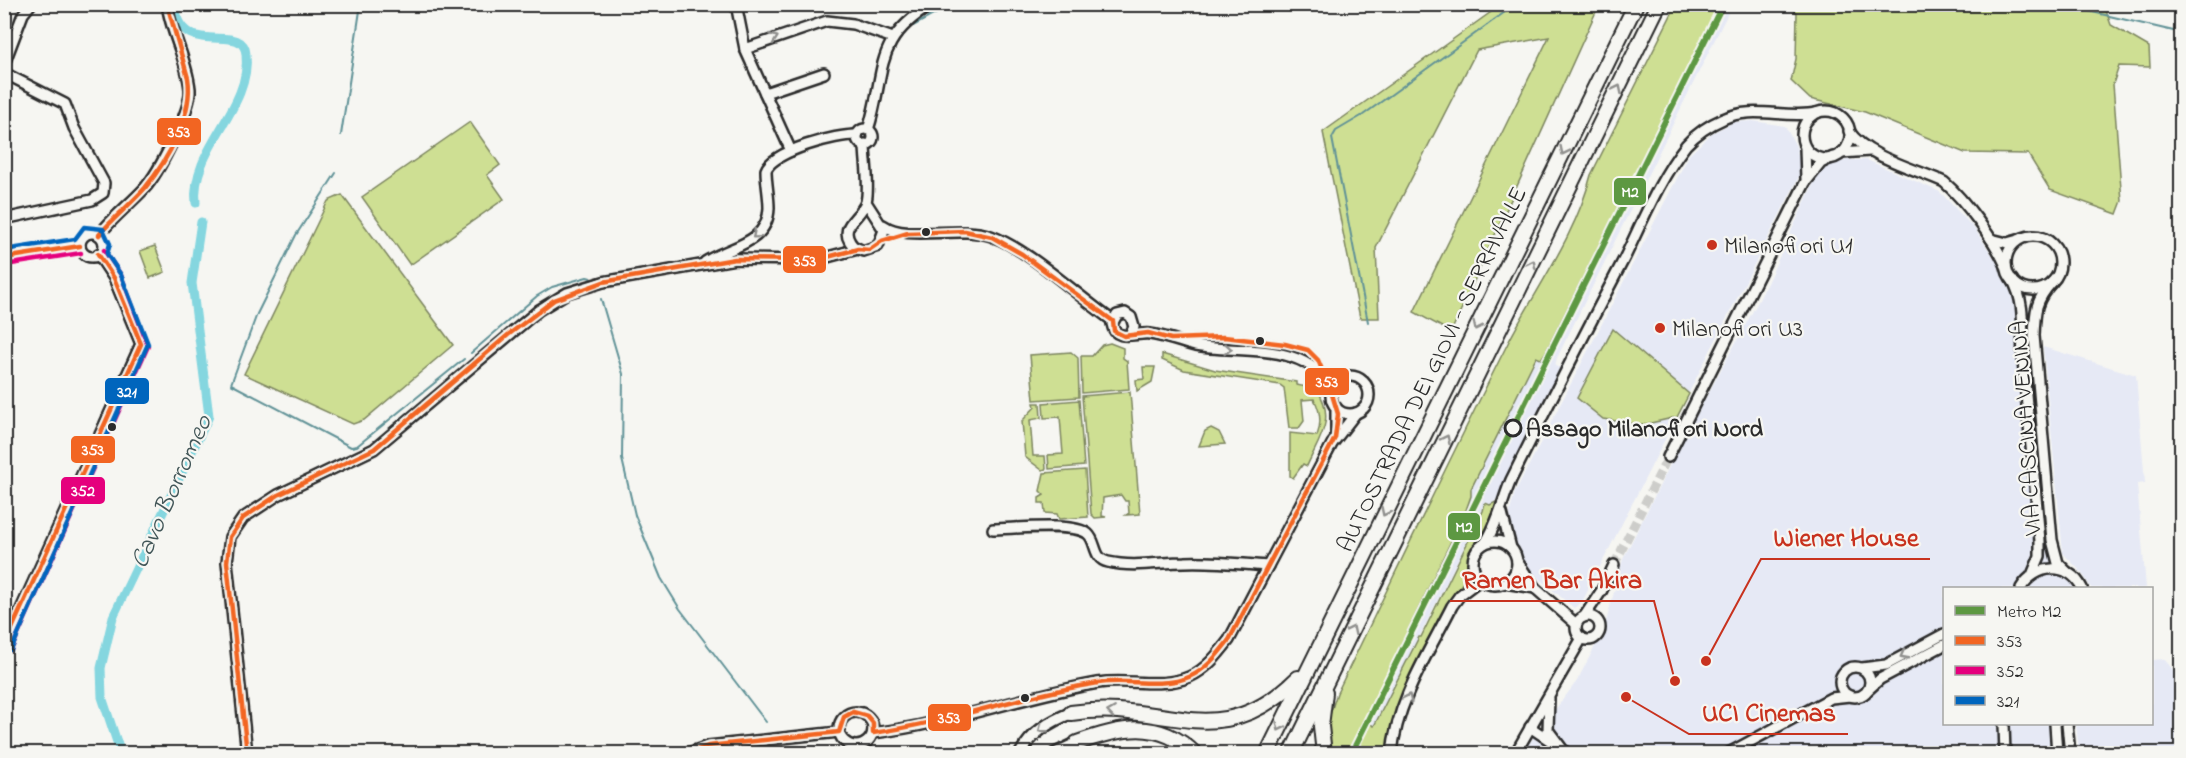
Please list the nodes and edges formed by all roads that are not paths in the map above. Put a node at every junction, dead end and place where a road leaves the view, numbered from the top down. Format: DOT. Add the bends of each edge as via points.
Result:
graph roads {
  1 [pos="31,4"];
  2 [pos="167,4"];
  3 [pos="736,4"];
  4 [pos="933,4"];
  5 [pos="1636,4"];
  6 [pos="1659,4"];
  7 [pos="893,38"];
  8 [pos="745,49"];
  9 [pos="4,64"];
  10 [pos="4,73"];
  11 [pos="824,73"];
  12 [pos="765,93"];
  13 [pos="1817,113"];
  14 [pos="1772,114"];
  15 [pos="868,129"];
  16 [pos="1850,131"];
  17 [pos="1802,133"];
  18 [pos="857,135"];
  19 [pos="865,144"];
  20 [pos="1805,146"];
  21 [pos="791,151"];
  22 [pos="1872,151"];
  23 [pos="1837,155"];
  24 [pos="1805,183"];
  25 [pos="866,202"];
  26 [pos="856,216"];
  27 [pos="876,216"];
  28 [pos="4,219"];
  29 [pos="883,225"];
  30 [pos="908,233"];
  31 [pos="99,236"];
  32 [pos="847,236"];
  33 [pos="1991,239"];
  34 [pos="2018,240"];
  35 [pos="882,241"];
  36 [pos="80,246"];
  37 [pos="858,249"];
  38 [pos="98,254"];
  39 [pos="834,255"];
  40 [pos="4,258"];
  41 [pos="700,265"];
  42 [pos="2006,266"];
  43 [pos="2012,279"];
  44 [pos="2052,282"];
  45 [pos="1113,321"];
  46 [pos="1131,333"];
  47 [pos="1331,391"];
  48 [pos="1336,407"];
  49 [pos="1356,413"];
  50 [pos="1335,438"];
  51 [pos="1668,457"];
  52 [pos="1501,505"];
  53 [pos="993,530"];
  54 [pos="1485,543"];
  55 [pos="1511,548"];
  56 [pos="1517,560"];
  57 [pos="1268,566"];
  58 [pos="1614,566"];
  59 [pos="2067,572"];
  60 [pos="1480,580"];
  61 [pos="1505,583"];
  62 [pos="2025,583"];
  63 [pos="2081,587"];
  64 [pos="1535,588"];
  65 [pos="1602,590"];
  66 [pos="1584,617"];
  67 [pos="1598,623"];
  68 [pos="1576,624"];
  69 [pos="1943,635"];
  70 [pos="1582,638"];
  71 [pos="1943,646"];
  72 [pos="4,647"];
  73 [pos="1311,663"];
  74 [pos="1862,668"];
  75 [pos="1326,682"];
  76 [pos="1840,685"];
  77 [pos="1869,689"];
  78 [pos="1550,693"];
  79 [pos="1850,696"];
  80 [pos="1831,698"];
  81 [pos="1071,713"];
  82 [pos="2004,725"];
  83 [pos="2055,725"];
  84 [pos="2067,725"];
  85 [pos="1530,728"];
  86 [pos="1548,730"];
  87 [pos="839,732"];
  88 [pos="873,733"];
  89 [pos="1077,743"];
  90 [pos="1563,750"];
  91 [pos="247,753"];
  92 [pos="685,753"];
  93 [pos="1020,753"];
  94 [pos="1054,753"];
  95 [pos="1195,753"];
  96 [pos="1267,753"];
  97 [pos="1291,753"];
  98 [pos="1324,753"];
  99 [pos="1392,753"];
  100 [pos="1515,753"];
  101 [pos="1727,753"];
  102 [pos="2005,753"];
  103 [pos="2057,753"];
  104 [pos="2070,753"];
  1 -- 9 [label="street" via="23,14"];
  2 -- 31 [label="street" via="172,32 185,63 189,106 153,179 109,221"];
  3 -- 8 [label="street"];
  4 -- 7 [label="street" via="910,18"];
  5 -- 73 [label="highway, AUTOSTRADA DEI GIOVI - SERRAVALLE, one-way"];
  75 -- 6 [label="highway, AUTOSTRADA DEI GIOVI - SERRAVALLE, one-way"];
  8 -- 7 [label="street, one-way" via="816,23 840,21"];
  7 -- 15 [label="street"];
  8 -- 12 [label="street"];
  10 -- 28 [label="street" via="65,104 104,183 103,193 92,200"];
  11 -- 12 [label="street"];
  12 -- 21 [label="street"];
  13 -- 14 [label="street"];
  13 -- 16 [label="street" via="1837,114"];
  13 -- 17 [label="street" via="1806,121"];
  14 -- 17 [label="street" via="1788,119"];
  14 -- 52 [label="street" via="1725,117 1696,135 1679,155"];
  15 -- 18 [label="street"];
  15 -- 19 [label="street" via="873,137"];
  16 -- 22 [label="street"];
  16 -- 23 [label="street" via="1848,143"];
  17 -- 20 [label="street"];
  18 -- 19 [label="street" via="859,142"];
  18 -- 21 [label="street"];
  19 -- 25 [label="street"];
  20 -- 23 [label="street" via="1817,157"];
  20 -- 24 [label="street"];
  21 -- 41 [label="street, one-way" via="769,163 769,209 762,232"];
  22 -- 23 [label="street"];
  22 -- 33 [label="street" via="1944,182 1964,201"];
  23 -- 24 [label="street" via="1821,163"];
  24 -- 51 [label="street"];
  25 -- 26 [label="street"];
  25 -- 27 [label="street"];
  26 -- 27 [label="street"];
  26 -- 32 [label="street" via="847,227"];
  27 -- 29 [label="street"];
  29 -- 30 [label="street"];
  29 -- 35 [label="street"];
  30 -- 35 [label="street"];
  30 -- 45 [label="street" via="965,231 992,237 1022,254"];
  31 -- 36 [label="street" via="86,234"];
  31 -- 38 [label="street" via="104,245"];
  32 -- 37 [label="street"];
  32 -- 39 [label="street"];
  33 -- 34 [label="street" via="2007,243"];
  33 -- 42 [label="street"];
  34 -- 42 [label="street" via="2011,247"];
  34 -- 44 [label="street" via="2035,236 2057,249 2060,266"];
  35 -- 37 [label="street" via="874,249"];
  36 -- 38 [label="street" via="85,254"];
  36 -- 40 [label="street"];
  37 -- 39 [label="street"];
  38 -- 72 [label="street" via="114,278 141,344"];
  39 -- 41 [label="street" via="816,260 751,258"];
  41 -- 91 [label="street" via="603,282 554,300 374,448 278,495 237,524 228,546 227,562"];
  42 -- 43 [label="street"];
  43 -- 44 [label="street" via="2036,290"];
  43 -- 62 [label="street, VIA CASCINA VENINA" via="2022,304 2023,359 2040,541 2040,555"];
  44 -- 59 [label="street, VIA CASCINA VENINA" via="2036,304 2034,336 2052,540 2058,563"];
  45 -- 46 [label="street" via="1116,334"];
  45 -- 46 [label="street" via="1117,315 1128,314 1134,323"];
  46 -- 47 [label="street, one-way" via="1290,357 1318,371"];
  47 -- 48 [label="street"];
  47 -- 49 [label="street" via="1344,377 1362,381 1368,390 1368,401"];
  48 -- 49 [label="street" via="1345,413"];
  48 -- 50 [label="street"];
  49 -- 50 [label="street"];
  50 -- 57 [label="street"];
  52 -- 54 [label="street"];
  52 -- 55 [label="street"];
  53 -- 57 [label="street" via="1082,531 1089,535 1099,557 1108,562"];
  54 -- 55 [label="street" via="1499,541"];
  54 -- 60 [label="street" via="1472,560"];
  55 -- 56 [label="street"];
  56 -- 61 [label="street" via="1514,574"];
  56 -- 64 [label="street"];
  57 -- 88 [label="street" via="1229,640 1192,676 1167,682 1100,683 934,724"];
  58 -- 65 [label="street"];
  59 -- 62 [label="street, VIA CASCINA VENINA" via="2049,568"];
  59 -- 63 [label="street, VIA CASCINA VENINA"];
  60 -- 61 [label="street" via="1492,585"];
  99 -- 60 [label="street, one-way" via="1404,705 1452,606"];
  61 -- 64 [label="street"];
  64 -- 68 [label="street"];
  65 -- 66 [label="street"];
  65 -- 67 [label="street"];
  66 -- 67 [label="street" via="1591,616"];
  66 -- 68 [label="street"];
  67 -- 70 [label="street" via="1597,636 1590,640"];
  68 -- 70 [label="street" via="1576,632"];
  69 -- 74 [label="street, one-way" via="1886,665"];
  70 -- 78 [label="street"];
  71 -- 77 [label="street" via="1880,679"];
  73 -- 81 [label="highway, one-way" via="1279,700 1243,724 1207,729 1108,711"];
  73 -- 96 [label="highway, AUTOSTRADA DEI GIOVI - SERRAVALLE, one-way"];
  74 -- 76 [label="street" via="1848,669"];
  74 -- 77 [label="street" via="1869,675"];
  75 -- 97 [label="highway, AUTOSTRADA DEI GIOVI - SERRAVALLE"];
  75 -- 98 [label="highway" via="1321,726"];
  76 -- 79 [label="street"];
  76 -- 80 [label="street"];
  77 -- 79 [label="street" via="1863,695"];
  78 -- 85 [label="street"];
  78 -- 86 [label="street"];
  79 -- 80 [label="street"];
  80 -- 101 [label="street"];
  81 -- 93 [label="main road, one-way" via="1036,732"];
  82 -- 102 [label="street"];
  83 -- 103 [label="street"];
  84 -- 104 [label="street"];
  85 -- 86 [label="street"];
  85 -- 90 [label="street"];
  85 -- 100 [label="street"];
  86 -- 90 [label="street"];
  87 -- 88 [label="street" via="845,742 856,746 867,742"];
  87 -- 88 [label="street" via="844,717 858,712 871,719"];
  87 -- 92 [label="street" via="708,746"];
  89 -- 94 [label="main road"];
  89 -- 95 [label="highway" via="1118,730 1144,728 1171,736"];
}
